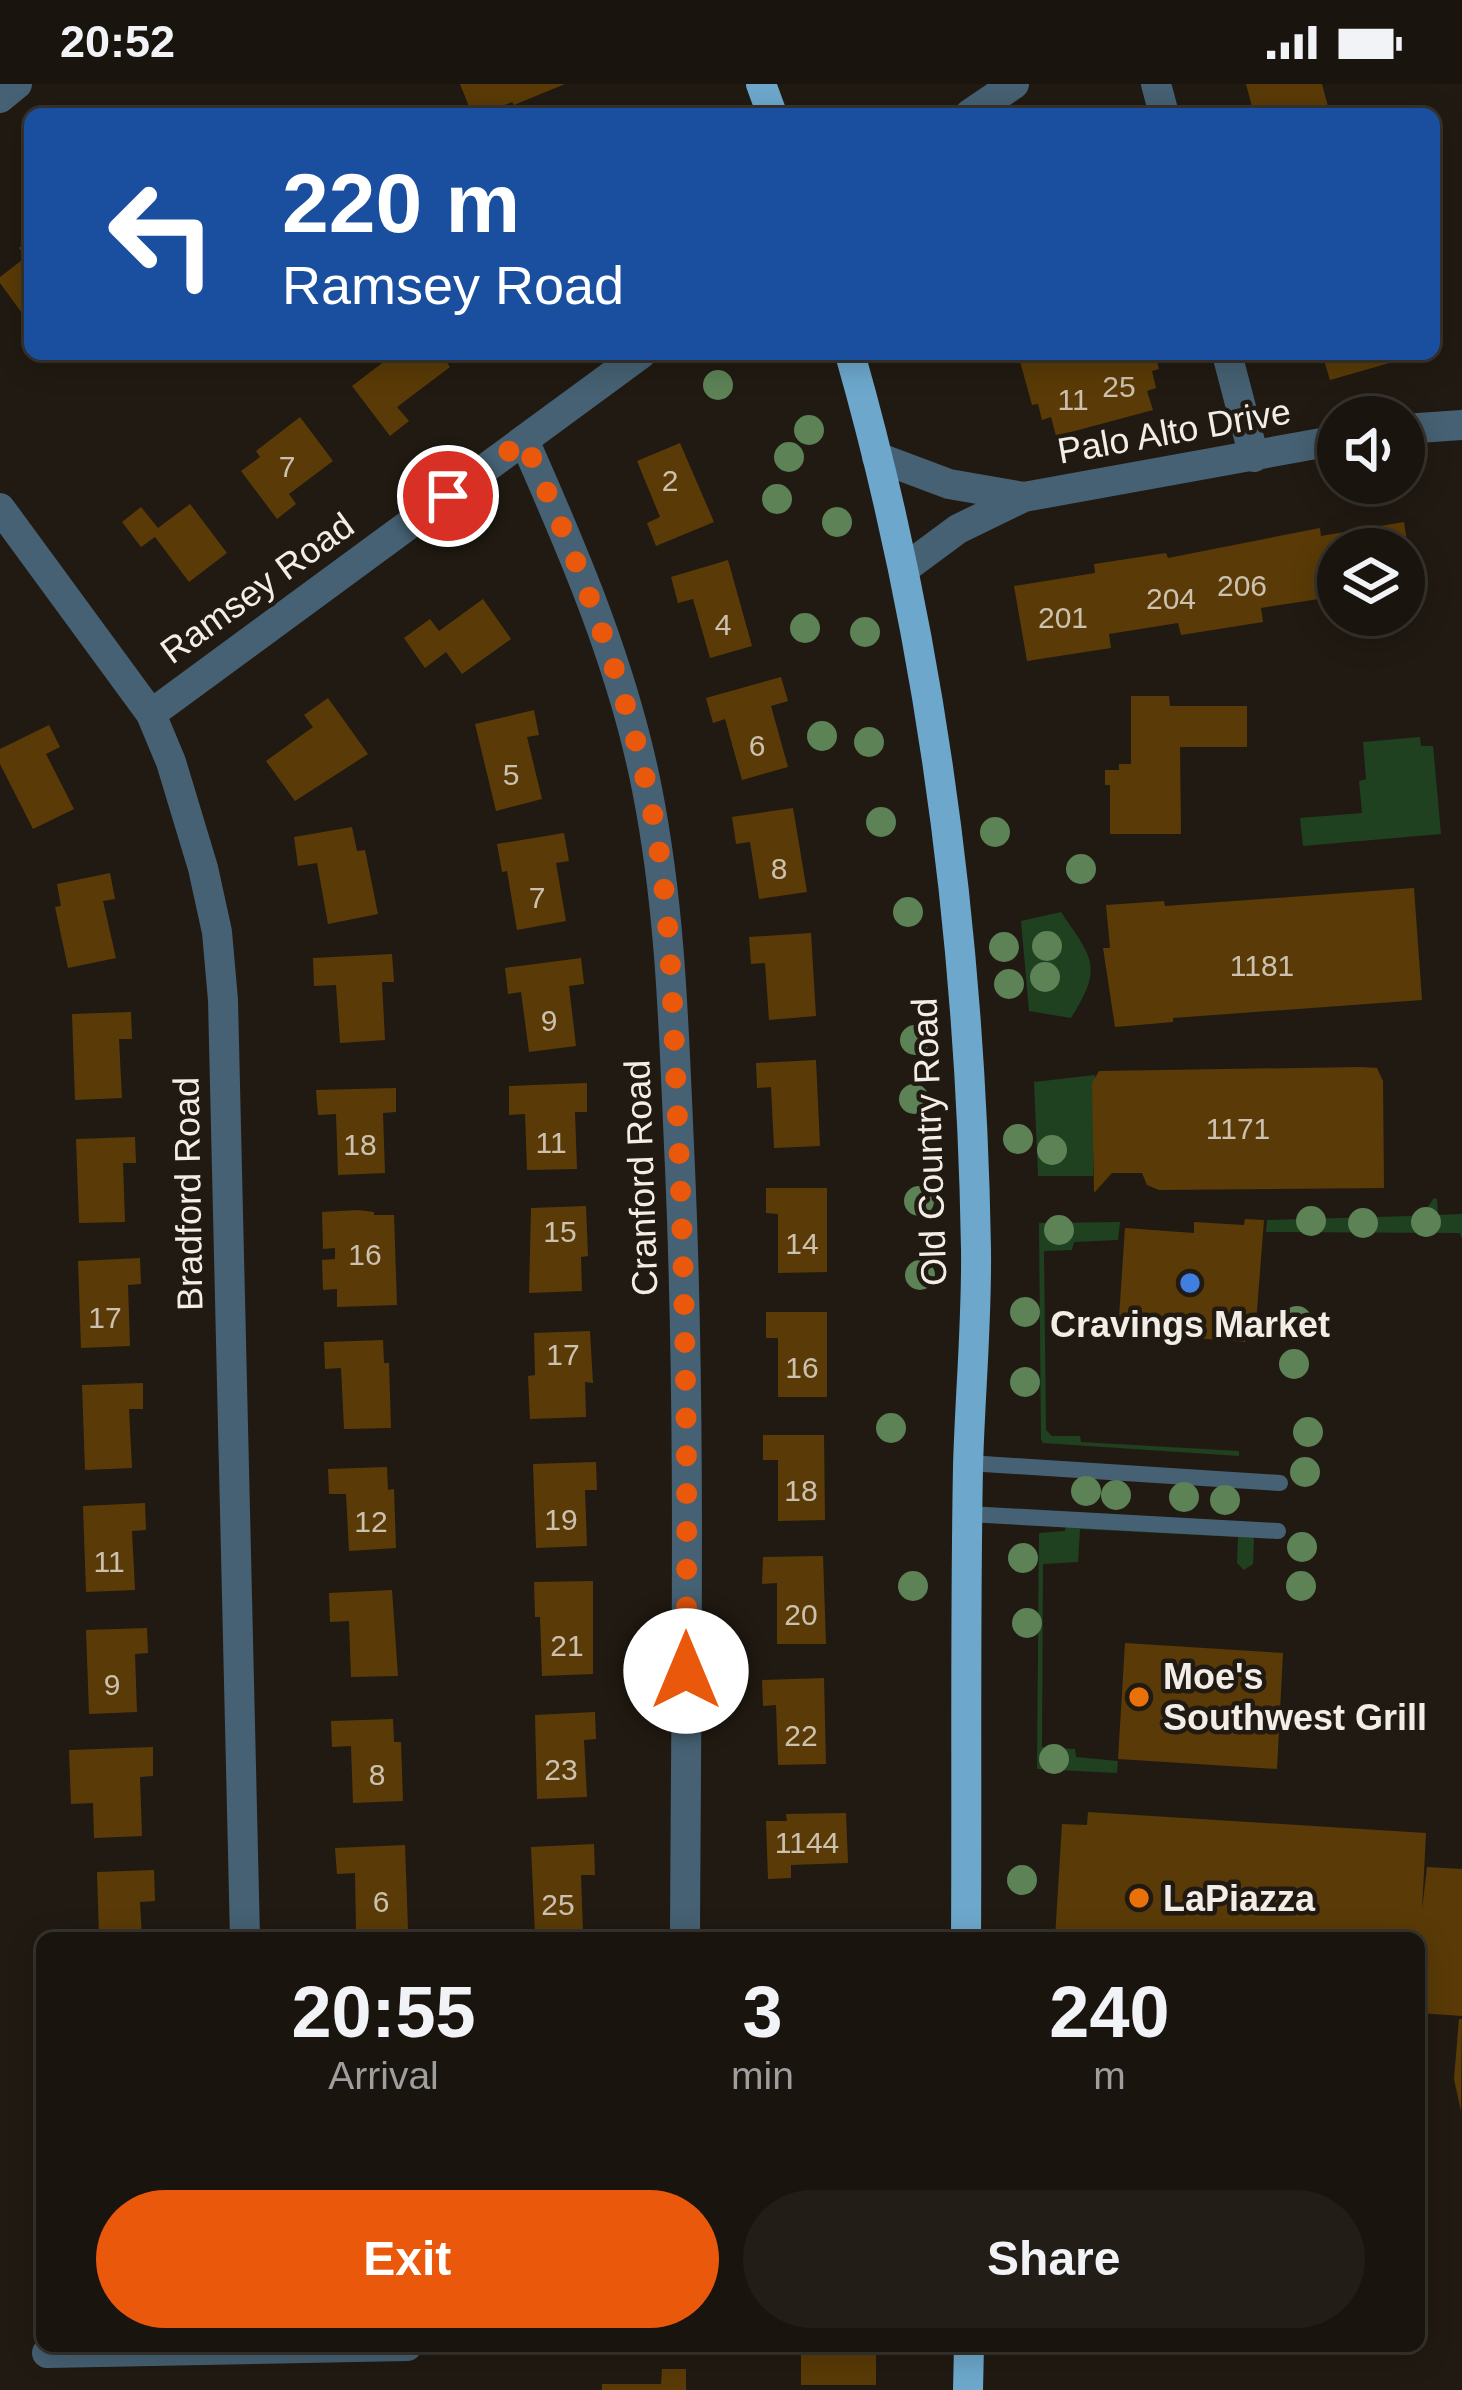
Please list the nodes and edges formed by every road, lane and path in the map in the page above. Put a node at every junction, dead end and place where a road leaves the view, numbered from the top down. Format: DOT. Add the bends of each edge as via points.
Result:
graph roads {
  1 [pos="17,84"];
  2 [pos="1014,84"];
  3 [pos="0,98"];
  4 [pos="979,108"];
  5 [pos="633,360"];
  6 [pos="852,360"];
  7 [pos="1229,360"];
  8 [pos="1462,425"];
  9 [pos="1425,428"];
  10 [pos="524,440"];
  11 [pos="1317,444"];
  12 [pos="877,457"];
  13 [pos="1254,457"];
  14 [pos="1024,497"];
  15 [pos="0,508"];
  16 [pos="904,569"];
  17 [pos="151,714"];
  18 [pos="968,1463"];
  19 [pos="1280,1484"];
  20 [pos="968,1514"];
  21 [pos="1278,1531"];
  22 [pos="245,1932"];
  23 [pos="685,1932"];
  24 [pos="966,1932"];
  25 [pos="89,2352"];
  26 [pos="968,2352"];
  27 [pos="47,2353"];
  28 [pos="968,2390"];
  1 -- 3 [label="street"];
  2 -- 4 [label="street"];
  5 -- 10 [label="street, Ramsey Road"];
  6 -- 12 [label="main road, Old Country Road"];
  7 -- 13 [label="street"];
  8 -- 9 [label="street"];
  10 -- 17 [label="street, Ramsey Road"];
  10 -- 23 [label="street, Cranford Road" via="616,668 669,917 688,1360"];
  11 -- 13 [label="street, Palo Alto Drive"];
  12 -- 14 [label="street, Palo Alto Drive" via="949,484"];
  12 -- 16 [label="main road, Old Country Road"];
  13 -- 14 [label="street, Palo Alto Drive"];
  14 -- 16 [label="street, Palo Alto Drive"];
  15 -- 17 [label="street, Bradford Road"];
  16 -- 18 [label="main road, Old Country Road" via="935,741 968,1057 976,1252"];
  17 -- 22 [label="street, Bradford Road" via="203,868 223,1000"];
  18 -- 19 [label="lane"];
  18 -- 20 [label="main road, Old Country Road"];
  20 -- 21 [label="lane"];
  20 -- 24 [label="main road, Old Country Road"];
  25 -- 27 [label="street"];
  26 -- 28 [label="main road"];
}
